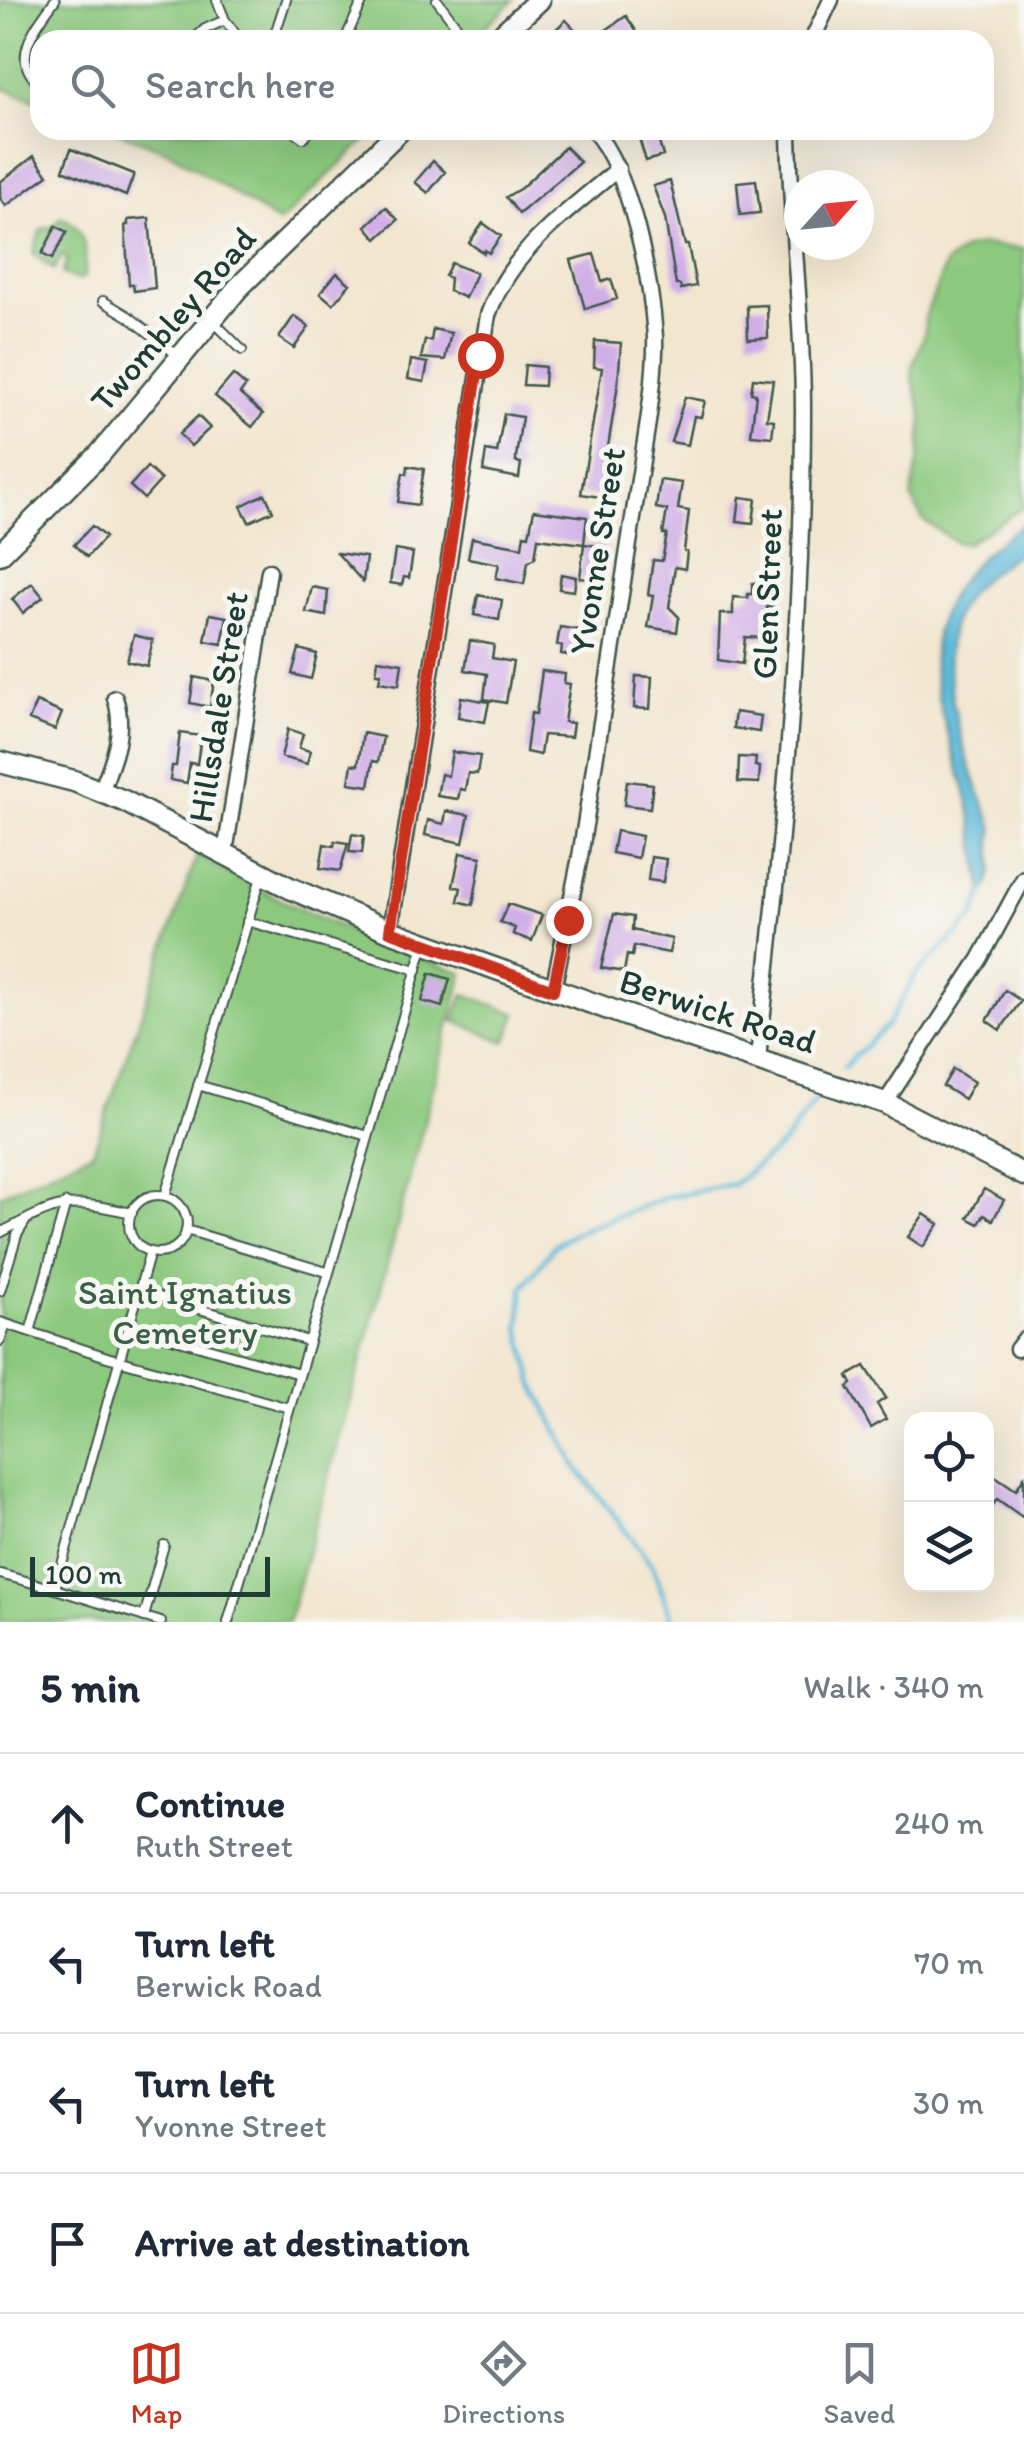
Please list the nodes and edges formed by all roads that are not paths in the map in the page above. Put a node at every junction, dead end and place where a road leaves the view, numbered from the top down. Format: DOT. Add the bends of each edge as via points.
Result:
graph roads {
  1 [pos="55,0"];
  2 [pos="217,0"];
  3 [pos="286,0"];
  4 [pos="362,0"];
  5 [pos="437,0"];
  6 [pos="539,0"];
  7 [pos="831,0"];
  8 [pos="225,20"];
  9 [pos="37,30"];
  10 [pos="204,30"];
  11 [pos="232,30"];
  12 [pos="276,30"];
  13 [pos="349,30"];
  14 [pos="460,30"];
  15 [pos="511,30"];
  16 [pos="817,30"];
  17 [pos="30,43"];
  18 [pos="30,74"];
  19 [pos="390,140"];
  20 [pos="599,140"];
  21 [pos="789,140"];
  22 [pos="618,170"];
  23 [pos="103,301"];
  24 [pos="211,319"];
  25 [pos="242,350"];
  26 [pos="180,357"];
  27 [pos="0,554"];
  28 [pos="269,571"];
  29 [pos="116,698"];
  30 [pos="0,762"];
  31 [pos="101,791"];
  32 [pos="225,853"];
  33 [pos="262,874"];
  34 [pos="1024,878"];
  35 [pos="247,921"];
  36 [pos="390,931"];
  37 [pos="424,943"];
  38 [pos="417,970"];
  39 [pos="553,990"];
  40 [pos="758,1058"];
  41 [pos="198,1084"];
  42 [pos="885,1102"];
  43 [pos="368,1136"];
  44 [pos="1024,1176"];
  45 [pos="164,1196"];
  46 [pos="66,1203"];
  47 [pos="132,1213"];
  48 [pos="28,1218"];
  49 [pos="186,1230"];
  50 [pos="0,1233"];
  51 [pos="150,1252"];
  52 [pos="327,1272"];
  53 [pos="0,1291"];
  54 [pos="139,1291"];
  55 [pos="3,1323"];
  56 [pos="130,1326"];
  57 [pos="30,1332"];
  58 [pos="308,1340"];
  59 [pos="0,1341"];
  60 [pos="119,1359"];
  61 [pos="299,1374"];
  62 [pos="289,1408"];
  63 [pos="164,1545"];
  64 [pos="0,1574"];
  65 [pos="55,1589"];
  66 [pos="144,1617"];
  67 [pos="161,1622"];
  68 [pos="228,1622"];
  1 -- 9 [label="lane"];
  2 -- 8 [label="lane"];
  3 -- 12 [label="lane"];
  4 -- 13 [label="lane"];
  5 -- 14 [label="lane"];
  6 -- 15 [label="street"];
  7 -- 16 [label="street"];
  8 -- 10 [label="lane"];
  8 -- 11 [label="lane"];
  17 -- 18 [label="lane"];
  19 -- 24 [label="street, Twombley Road"];
  20 -- 22 [label="street, Yvonne Street"];
  21 -- 40 [label="street, Glen Street" via="802,313 803,442 793,710"];
  22 -- 36 [label="street" via="536,239 503,280 488,315"];
  22 -- 39 [label="street, Yvonne Street" via="651,308 652,384 580,857"];
  23 -- 26 [label="lane"];
  24 -- 25 [label="lane"];
  24 -- 26 [label="street, Twombley Road"];
  26 -- 27 [label="street, Twombley Road" via="100,454"];
  28 -- 32 [label="street, Hillsdale Street"];
  29 -- 31 [label="street" via="121,726"];
  30 -- 31 [label="street, Berwick Road"];
  31 -- 32 [label="street, Berwick Road"];
  32 -- 33 [label="street, Berwick Road"];
  33 -- 35 [label="lane"];
  33 -- 36 [label="street, Berwick Road"];
  34 -- 42 [label="street" via="980,959"];
  35 -- 38 [label="lane"];
  35 -- 41 [label="lane"];
  36 -- 37 [label="street, Berwick Road"];
  37 -- 38 [label="lane"];
  37 -- 39 [label="street, Berwick Road"];
  38 -- 43 [label="lane"];
  39 -- 40 [label="street, Berwick Road"];
  40 -- 42 [label="street, Berwick Road"];
  41 -- 43 [label="lane"];
  41 -- 45 [label="lane"];
  42 -- 44 [label="street, Berwick Road"];
  43 -- 52 [label="lane"];
  45 -- 47 [label="lane" via="145,1198"];
  45 -- 49 [label="lane" via="181,1208"];
  46 -- 47 [label="lane"];
  46 -- 48 [label="lane"];
  46 -- 57 [label="lane"];
  47 -- 51 [label="lane" via="133,1239"];
  48 -- 50 [label="lane"];
  48 -- 53 [label="lane" via="16,1235"];
  49 -- 51 [label="lane" via="173,1248"];
  49 -- 52 [label="lane"];
  51 -- 54 [label="lane"];
  52 -- 58 [label="lane"];
  54 -- 56 [label="lane"];
  54 -- 58 [label="lane"];
  55 -- 57 [label="lane"];
  55 -- 59 [label="lane"];
  56 -- 60 [label="lane"];
  56 -- 61 [label="lane"];
  57 -- 60 [label="lane"];
  58 -- 61 [label="lane"];
  60 -- 62 [label="lane"];
  60 -- 65 [label="lane"];
  61 -- 62 [label="lane"];
  62 -- 68 [label="lane"];
  63 -- 66 [label="lane"];
  64 -- 65 [label="lane"];
  65 -- 66 [label="lane"];
  66 -- 67 [label="lane"];
}
